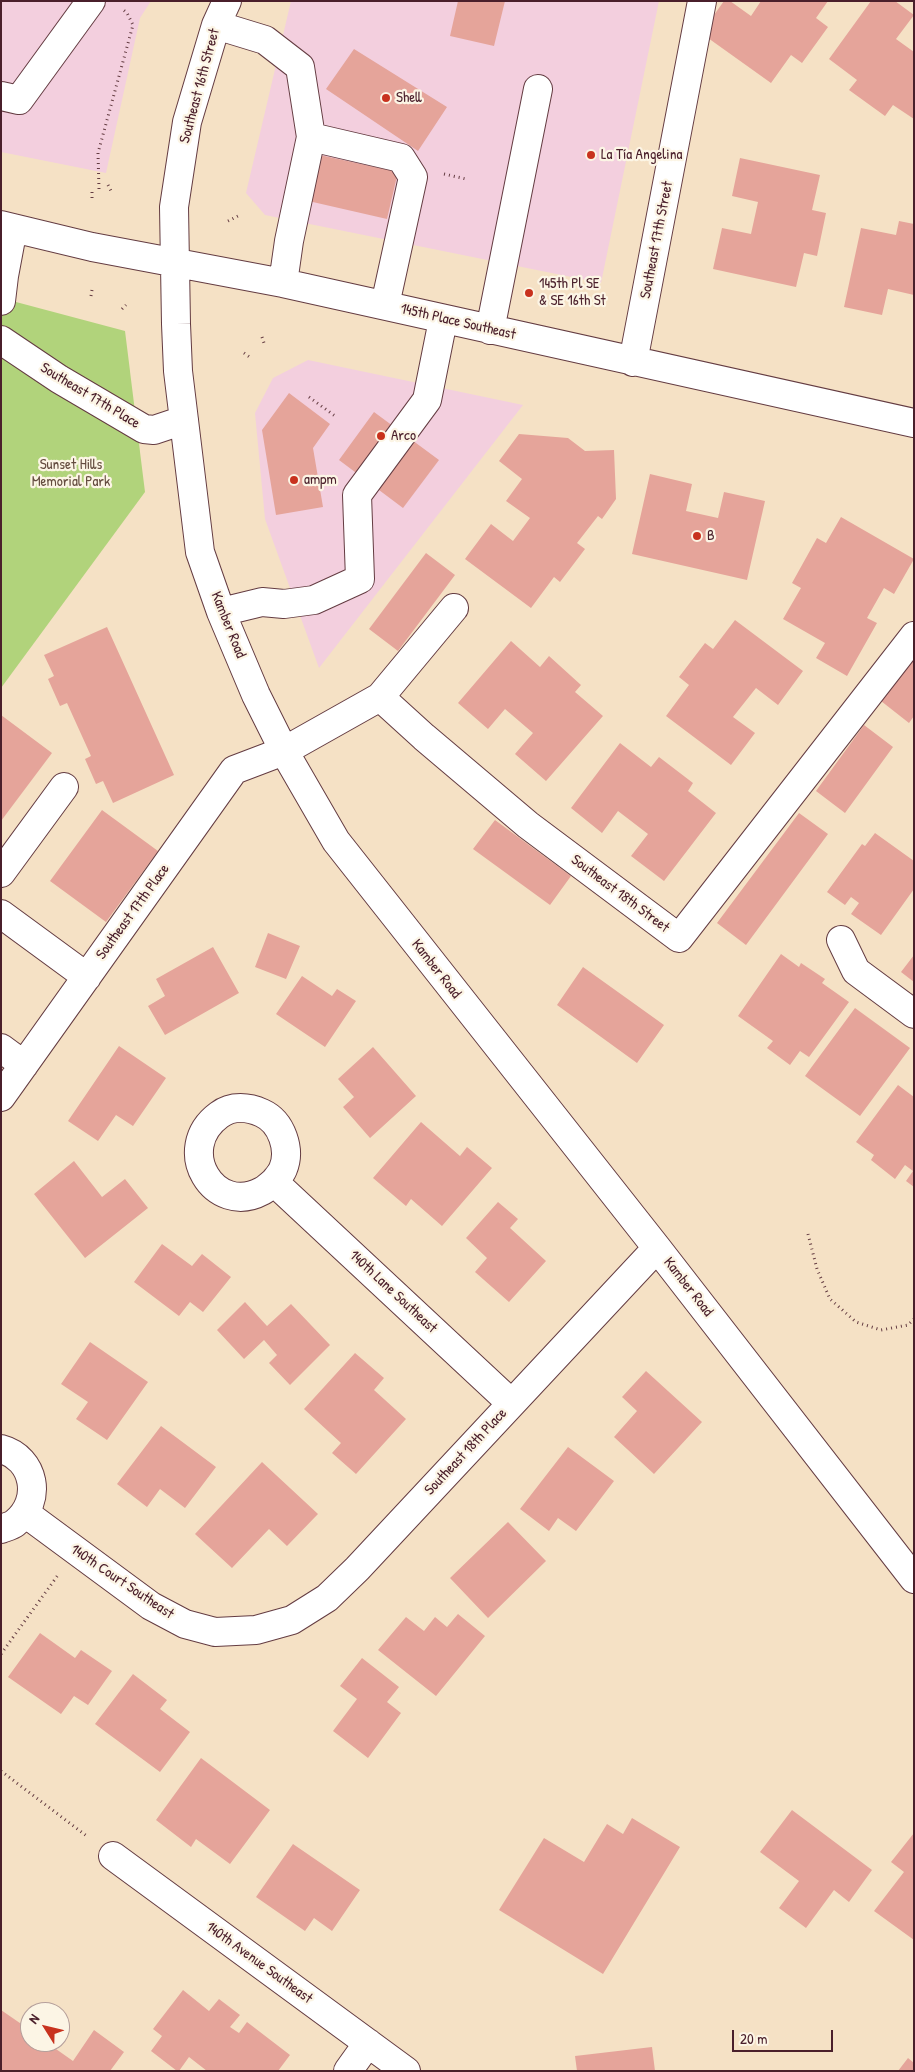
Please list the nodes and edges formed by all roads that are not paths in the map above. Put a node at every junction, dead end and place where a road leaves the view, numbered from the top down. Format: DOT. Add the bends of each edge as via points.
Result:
graph roads {
  1 [pos="91,1"];
  2 [pos="702,1"];
  3 [pos="222,13"];
  4 [pos="538,89"];
  5 [pos="1,96"];
  6 [pos="311,138"];
  7 [pos="7,227"];
  8 [pos="174,263"];
  9 [pos="283,283"];
  10 [pos="1,301"];
  11 [pos="385,305"];
  12 [pos="443,320"];
  13 [pos="490,330"];
  14 [pos="1,340"];
  15 [pos="633,362"];
  16 [pos="184,420"];
  17 [pos="914,423"];
  18 [pos="454,608"];
  19 [pos="221,612"];
  20 [pos="914,636"];
  21 [pos="380,697"];
  22 [pos="284,751"];
  23 [pos="64,787"];
  24 [pos="1,874"];
  25 [pos="1,914"];
  26 [pos="840,940"];
  27 [pos="87,976"];
  28 [pos="914,1014"];
  29 [pos="1,1048"];
  30 [pos="24,1065"];
  31 [pos="1,1097"];
  32 [pos="274,1182"];
  33 [pos="657,1248"];
  34 [pos="511,1403"];
  35 [pos="1,1449"];
  36 [pos="25,1513"];
  37 [pos="1,1529"];
  38 [pos="914,1579"];
  39 [pos="256,1630"];
  40 [pos="113,1856"];
  41 [pos="368,2043"];
  42 [pos="348,2071"];
  43 [pos="406,2071"];
  1 -- 5 [label="street" via="19,100"];
  2 -- 15 [label="street, Southeast 17th Street"];
  3 -- 6 [label="street" via="300,67"];
  3 -- 8 [label="street, Southeast 16th Street" via="187,122 174,207"];
  4 -- 13 [label="street"];
  6 -- 9 [label="street"];
  6 -- 11 [label="street" via="401,158 413,177"];
  7 -- 8 [label="street, 145th Place Southeast"];
  7 -- 10 [label="street"];
  8 -- 9 [label="street, 145th Place Southeast"];
  8 -- 16 [label="street, Kamber Road" via="178,371"];
  9 -- 11 [label="street, 145th Place Southeast"];
  11 -- 12 [label="street, 145th Place Southeast"];
  12 -- 13 [label="street, 145th Place Southeast"];
  12 -- 19 [label="street" via="427,400 357,495 360,578 314,600 284,604 262,602"];
  13 -- 15 [label="street, 145th Place Southeast"];
  14 -- 16 [label="street, Southeast 17th Place" via="144,429 154,430"];
  15 -- 17 [label="street, 145th Place Southeast"];
  16 -- 19 [label="street, Kamber Road" via="200,552"];
  18 -- 21 [label="street"];
  19 -- 22 [label="street, Kamber Road"];
  20 -- 21 [label="street, Southeast 18th Street" via="679,938 528,825"];
  21 -- 22 [label="street, Southeast 17th Place"];
  22 -- 27 [label="street, Southeast 17th Place" via="234,770"];
  22 -- 33 [label="street, Kamber Road" via="336,841"];
  23 -- 24 [label="street"];
  25 -- 27 [label="street"];
  26 -- 28 [label="street" via="856,971"];
  27 -- 30 [label="street, Southeast 17th Place"];
  29 -- 30 [label="street"];
  30 -- 31 [label="street, Southeast 17th Place"];
  32 -- 34 [label="street, 140th Lane Southeast"];
  33 -- 34 [label="street, Southeast 18th Place"];
  33 -- 38 [label="street, Kamber Road"];
  34 -- 39 [label="street, Southeast 18th Place" via="328,1598 292,1620"];
  35 -- 36 [label="street" via="22,1460 30,1472 33,1486"];
  36 -- 37 [label="street" via="14,1524"];
  36 -- 39 [label="street, 140th Court Southeast" via="152,1606 185,1624 215,1632"];
  40 -- 41 [label="street, 140th Avenue Southeast"];
  41 -- 42 [label="street"];
  41 -- 43 [label="street, 140th Avenue Southeast"];
}
